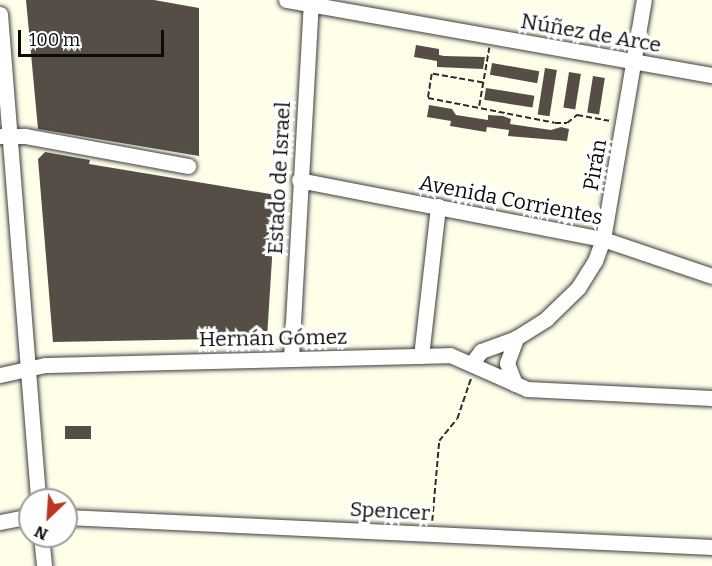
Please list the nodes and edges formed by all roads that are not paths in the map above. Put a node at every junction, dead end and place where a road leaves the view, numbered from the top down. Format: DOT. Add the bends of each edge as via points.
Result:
graph roads {
  1 [pos="286,0"];
  2 [pos="644,0"];
  3 [pos="311,3"];
  4 [pos="0,14"];
  5 [pos="633,62"];
  6 [pos="712,75"];
  7 [pos="3,105"];
  8 [pos="5,136"];
  9 [pos="188,166"];
  10 [pos="299,180"];
  11 [pos="438,206"];
  12 [pos="603,239"];
  13 [pos="712,276"];
  14 [pos="516,338"];
  15 [pos="421,356"];
  16 [pos="291,358"];
  17 [pos="472,363"];
  18 [pos="27,368"];
  19 [pos="0,375"];
  20 [pos="515,384"];
  21 [pos="712,398"];
  22 [pos="37,488"];
  23 [pos="18,518"];
  24 [pos="78,518"];
  25 [pos="0,522"];
  26 [pos="712,547"];
  27 [pos="42,548"];
  28 [pos="44,566"];
  1 -- 3 [label="street, Núñez de Arce"];
  2 -- 5 [label="street, Pirán"];
  3 -- 5 [label="street, Núñez de Arce"];
  3 -- 10 [label="street, Estado de Israel"];
  4 -- 7 [label="street"];
  5 -- 6 [label="street, Núñez de Arce"];
  5 -- 12 [label="street, Pirán"];
  7 -- 8 [label="street"];
  8 -- 9 [label="street"];
  8 -- 18 [label="street"];
  10 -- 11 [label="street, Avenida Corrientes"];
  10 -- 16 [label="street, Estado de Israel"];
  11 -- 12 [label="street, Avenida Corrientes"];
  11 -- 15 [label="street"];
  12 -- 13 [label="street, Avenida Corrientes"];
  12 -- 14 [label="street, Pirán" via="578,288 546,319"];
  14 -- 17 [label="street, Pirán" via="480,351"];
  14 -- 20 [label="street" via="507,363"];
  15 -- 16 [label="street, Hernán Gómez"];
  15 -- 17 [label="street, Hernán Gómez" via="450,355"];
  16 -- 18 [label="street, Hernán Gómez"];
  17 -- 20 [label="street, Hernán Gómez"];
  18 -- 19 [label="street, Hernán Gómez"];
  18 -- 22 [label="street"];
  20 -- 21 [label="street, Hernán Gómez" via="540,391"];
  23 -- 25 [label="street"];
  24 -- 26 [label="street, Spencer"];
  27 -- 28 [label="street"];
}
